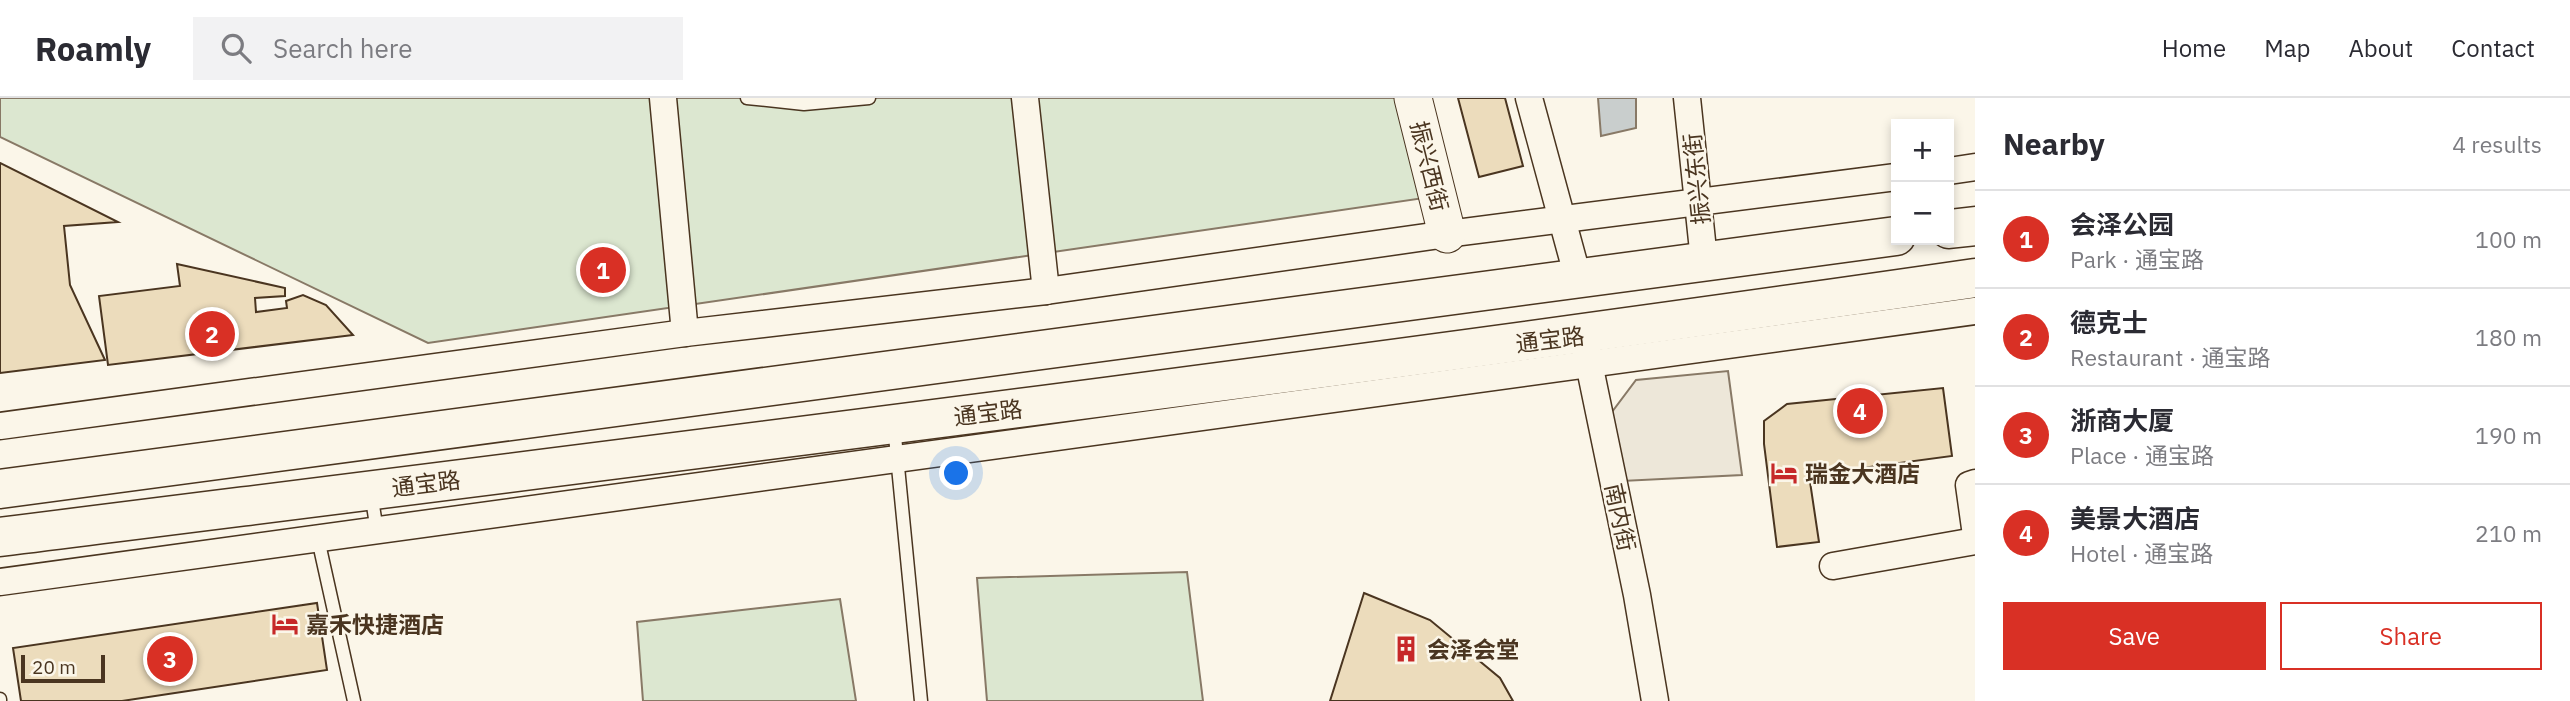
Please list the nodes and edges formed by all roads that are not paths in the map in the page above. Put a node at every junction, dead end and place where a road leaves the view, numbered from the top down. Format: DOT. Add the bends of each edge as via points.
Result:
graph roads {
  1 [pos="663,98"];
  2 [pos="747,98"];
  3 [pos="869,98"];
  4 [pos="1025,98"];
  5 [pos="1413,98"];
  6 [pos="1529,98"];
  7 [pos="1688,98"];
  8 [pos="1975,167"];
  9 [pos="1954,170"];
  10 [pos="1891,178"];
  11 [pos="1698,202"];
  12 [pos="1562,219"];
  13 [pos="1975,226"];
  14 [pos="1954,228"];
  15 [pos="1447,234"];
  16 [pos="1891,237"];
  17 [pos="1704,260"];
  18 [pos="1578,278"];
  19 [pos="1975,278"];
  20 [pos="1046,291"];
  21 [pos="1975,311"];
  22 [pos="685,333"];
  23 [pos="1586,350"];
  24 [pos="0,426"];
  25 [pos="896,442"];
  26 [pos="1975,483"];
  27 [pos="0,489"];
  28 [pos="371,490"];
  29 [pos="1975,528"];
  30 [pos="377,531"];
  31 [pos="0,537"];
  32 [pos="318,539"];
  33 [pos="1975,541"];
  34 [pos="1833,566"];
  35 [pos="0,582"];
  36 [pos="354,701"];
  37 [pos="921,701"];
  38 [pos="1655,701"];
  1 -- 22 [label="street"];
  2 -- 3 [label="lane" via="804,104"];
  4 -- 20 [label="street"];
  5 -- 15 [label="street, 振兴西街"];
  6 -- 12 [label="street"];
  7 -- 11 [label="street, 振兴东街"];
  8 -- 9 [label="street"];
  10 -- 11 [label="street"];
  11 -- 12 [label="street"];
  11 -- 17 [label="street, 振兴东街"];
  12 -- 15 [label="street"];
  12 -- 18 [label="street"];
  13 -- 14 [label="main road"];
  15 -- 20 [label="street"];
  16 -- 17 [label="main road"];
  17 -- 18 [label="main road"];
  18 -- 27 [label="main road"];
  19 -- 23 [label="main road, 通宝路"];
  20 -- 22 [label="street"];
  21 -- 23 [label="street"];
  22 -- 24 [label="street"];
  23 -- 25 [label="main road, 通宝路"];
  23 -- 38 [label="street, 南内街"];
  25 -- 28 [label="main road, 通宝路"];
  25 -- 30 [label="street"];
  25 -- 37 [label="lane"];
  26 -- 29 [label="street" via="1969,485"];
  28 -- 30 [label="lane"];
  28 -- 31 [label="main road, 通宝路"];
  30 -- 32 [label="street"];
  32 -- 35 [label="street"];
  32 -- 36 [label="lane"];
  33 -- 34 [label="street"];
}
